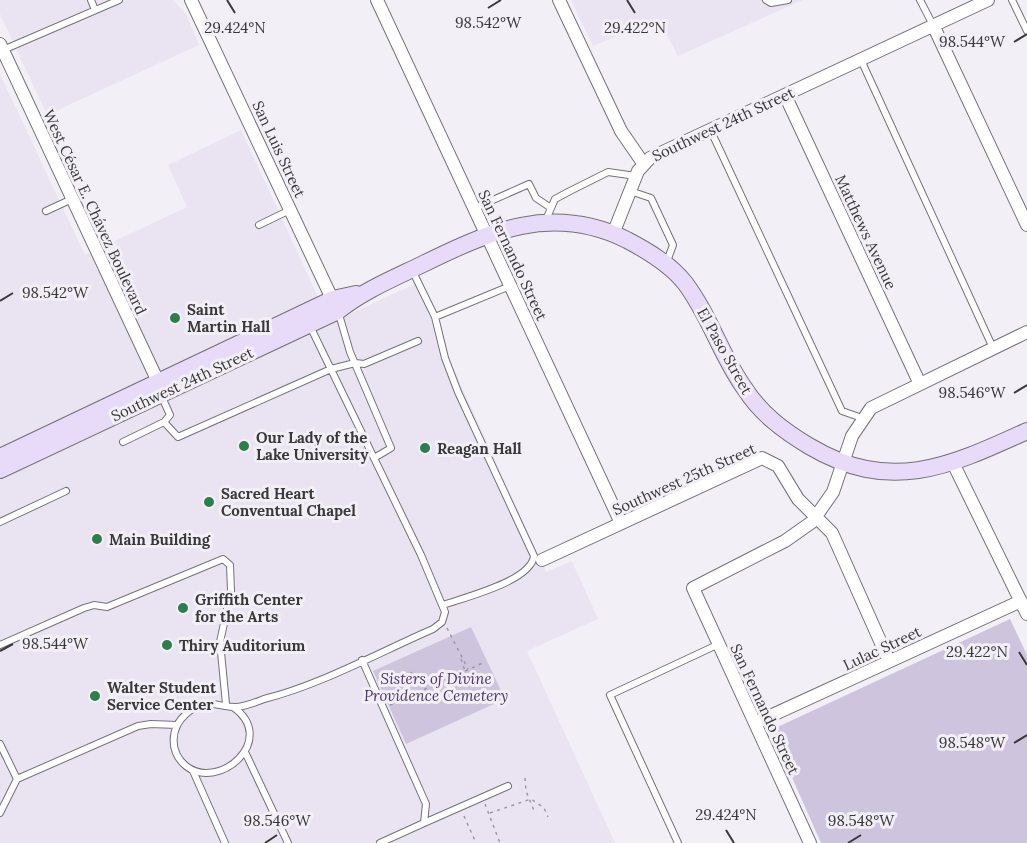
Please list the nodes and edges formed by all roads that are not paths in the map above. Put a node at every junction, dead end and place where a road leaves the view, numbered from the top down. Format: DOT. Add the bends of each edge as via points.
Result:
graph roads {
  1 [pos="91,0"];
  2 [pos="119,0"];
  3 [pos="191,0"];
  4 [pos="377,0"];
  5 [pos="559,0"];
  6 [pos="766,0"];
  7 [pos="788,0"];
  8 [pos="920,0"];
  9 [pos="988,0"];
  10 [pos="1012,0"];
  11 [pos="95,10"];
  12 [pos="933,25"];
  13 [pos="1027,31"];
  14 [pos="2,47"];
  15 [pos="861,59"];
  16 [pos="785,94"];
  17 [pos="710,128"];
  18 [pos="643,163"];
  19 [pos="636,176"];
  20 [pos="630,191"];
  21 [pos="72,198"];
  22 [pos="474,209"];
  23 [pos="291,210"];
  24 [pos="46,211"];
  25 [pos="548,215"];
  26 [pos="259,225"];
  27 [pos="1027,225"];
  28 [pos="613,234"];
  29 [pos="486,235"];
  30 [pos="666,265"];
  31 [pos="412,270"];
  32 [pos="511,286"];
  33 [pos="335,305"];
  34 [pos="435,317"];
  35 [pos="309,324"];
  36 [pos="1027,332"];
  37 [pos="418,341"];
  38 [pos="993,348"];
  39 [pos="355,363"];
  40 [pos="331,369"];
  41 [pos="919,382"];
  42 [pos="161,390"];
  43 [pos="862,418"];
  44 [pos="164,423"];
  45 [pos="1027,431"];
  46 [pos="123,442"];
  47 [pos="0,457"];
  48 [pos="374,458"];
  49 [pos="953,463"];
  50 [pos="842,464"];
  51 [pos="0,470"];
  52 [pos="66,491"];
  53 [pos="816,517"];
  54 [pos="0,522"];
  55 [pos="621,524"];
  56 [pos="537,561"];
  57 [pos="1024,599"];
  58 [pos="443,605"];
  59 [pos="1027,614"];
  60 [pos="719,644"];
  61 [pos="0,645"];
  62 [pos="362,660"];
  63 [pos="889,661"];
  64 [pos="230,706"];
  65 [pos="755,723"];
  66 [pos="177,725"];
  67 [pos="0,744"];
  68 [pos="245,752"];
  69 [pos="194,771"];
  70 [pos="17,780"];
  71 [pos="508,786"];
  72 [pos="0,813"];
  73 [pos="423,823"];
  74 [pos="225,843"];
  75 [pos="288,843"];
  76 [pos="380,843"];
  77 [pos="678,843"];
  78 [pos="810,843"];
  1 -- 11 [label="lane"];
  2 -- 11 [label="lane"];
  3 -- 23 [label="street, San Luis Street"];
  4 -- 22 [label="street, San Fernando Street"];
  5 -- 18 [label="street" via="621,131"];
  6 -- 7 [label="lane"];
  8 -- 12 [label="lane"];
  9 -- 12 [label="street, Southwest 24th Street"];
  10 -- 13 [label="lane"];
  11 -- 14 [label="lane"];
  12 -- 15 [label="street, Southwest 24th Street"];
  12 -- 27 [label="street"];
  14 -- 21 [label="street, West César E. Chávez Boulevard"];
  15 -- 16 [label="street, Southwest 24th Street"];
  15 -- 38 [label="lane"];
  16 -- 17 [label="street, Southwest 24th Street"];
  16 -- 41 [label="street, Matthews Avenue"];
  17 -- 18 [label="street, Southwest 24th Street"];
  17 -- 43 [label="lane" via="842,411"];
  18 -- 19 [label="street, Southwest 24th Street"];
  19 -- 20 [label="street, Southwest 24th Street"];
  19 -- 25 [label="lane" via="608,172 555,199"];
  20 -- 28 [label="street, Southwest 24th Street"];
  20 -- 30 [label="lane" via="651,198 673,245"];
  21 -- 24 [label="lane"];
  21 -- 42 [label="street, West César E. Chávez Boulevard"];
  22 -- 25 [label="lane" via="529,184"];
  22 -- 29 [label="street, San Fernando Street"];
  23 -- 26 [label="lane"];
  23 -- 33 [label="street, San Luis Street"];
  25 -- 28 [label="main road, Southwest 24th Street"];
  25 -- 29 [label="main road, Southwest 24th Street"];
  28 -- 30 [label="main road, El Paso Street"];
  29 -- 31 [label="main road, Southwest 24th Street"];
  29 -- 32 [label="street, San Fernando Street"];
  30 -- 50 [label="main road, El Paso Street" via="684,282 706,314 730,365 762,411 795,438"];
  31 -- 33 [label="main road, Southwest 24th Street"];
  31 -- 34 [label="lane"];
  32 -- 34 [label="lane"];
  32 -- 55 [label="street, San Fernando Street"];
  33 -- 35 [label="main road, Southwest 24th Street"];
  33 -- 39 [label="lane"];
  33 -- 42 [label="main road, Southwest 24th Street"];
  34 -- 56 [label="lane" via="458,392"];
  35 -- 40 [label="lane"];
  35 -- 42 [label="main road, Southwest 24th Street"];
  36 -- 38 [label="street"];
  37 -- 39 [label="lane" via="364,364"];
  38 -- 41 [label="street"];
  39 -- 40 [label="lane"];
  39 -- 48 [label="lane" via="391,448"];
  40 -- 44 [label="lane" via="178,437"];
  40 -- 48 [label="lane"];
  41 -- 43 [label="street" via="881,401"];
  42 -- 44 [label="lane" via="170,415"];
  42 -- 47 [label="main road, Southwest 24th Street"];
  42 -- 51 [label="main road, Southwest 24th Street"];
  43 -- 50 [label="street"];
  44 -- 46 [label="lane"];
  45 -- 49 [label="main road, El Paso Street"];
  48 -- 58 [label="lane"];
  49 -- 50 [label="main road, El Paso Street" via="894,472"];
  49 -- 57 [label="street"];
  50 -- 53 [label="street" via="833,492"];
  52 -- 54 [label="lane"];
  53 -- 55 [label="street, Southwest 25th Street" via="793,492 778,466 762,458"];
  53 -- 60 [label="street, San Fernando Street" via="785,540 693,588"];
  53 -- 63 [label="street" via="837,542"];
  55 -- 56 [label="street, Southwest 25th Street"];
  56 -- 58 [label="lane" via="512,579"];
  57 -- 59 [label="street"];
  57 -- 63 [label="street, Lulac Street"];
  58 -- 62 [label="lane" via="446,612 434,629"];
  60 -- 65 [label="street, San Fernando Street"];
  60 -- 77 [label="lane" via="610,695"];
  61 -- 64 [label="lane" via="84,608 107,607 223,559 230,565 232,583 220,642"];
  62 -- 64 [label="lane" via="292,690"];
  62 -- 73 [label="lane" via="426,804"];
  63 -- 65 [label="street, Lulac Street"];
  64 -- 66 [label="lane" via="202,706"];
  64 -- 68 [label="lane" via="248,725 250,738"];
  65 -- 78 [label="street, San Fernando Street"];
  66 -- 69 [label="lane" via="174,745 178,757"];
  66 -- 70 [label="lane" via="138,726"];
  67 -- 70 [label="lane"];
  68 -- 69 [label="lane" via="214,772"];
  68 -- 75 [label="lane"];
  69 -- 74 [label="lane"];
  70 -- 72 [label="lane"];
  71 -- 73 [label="lane"];
  73 -- 76 [label="lane"];
}
